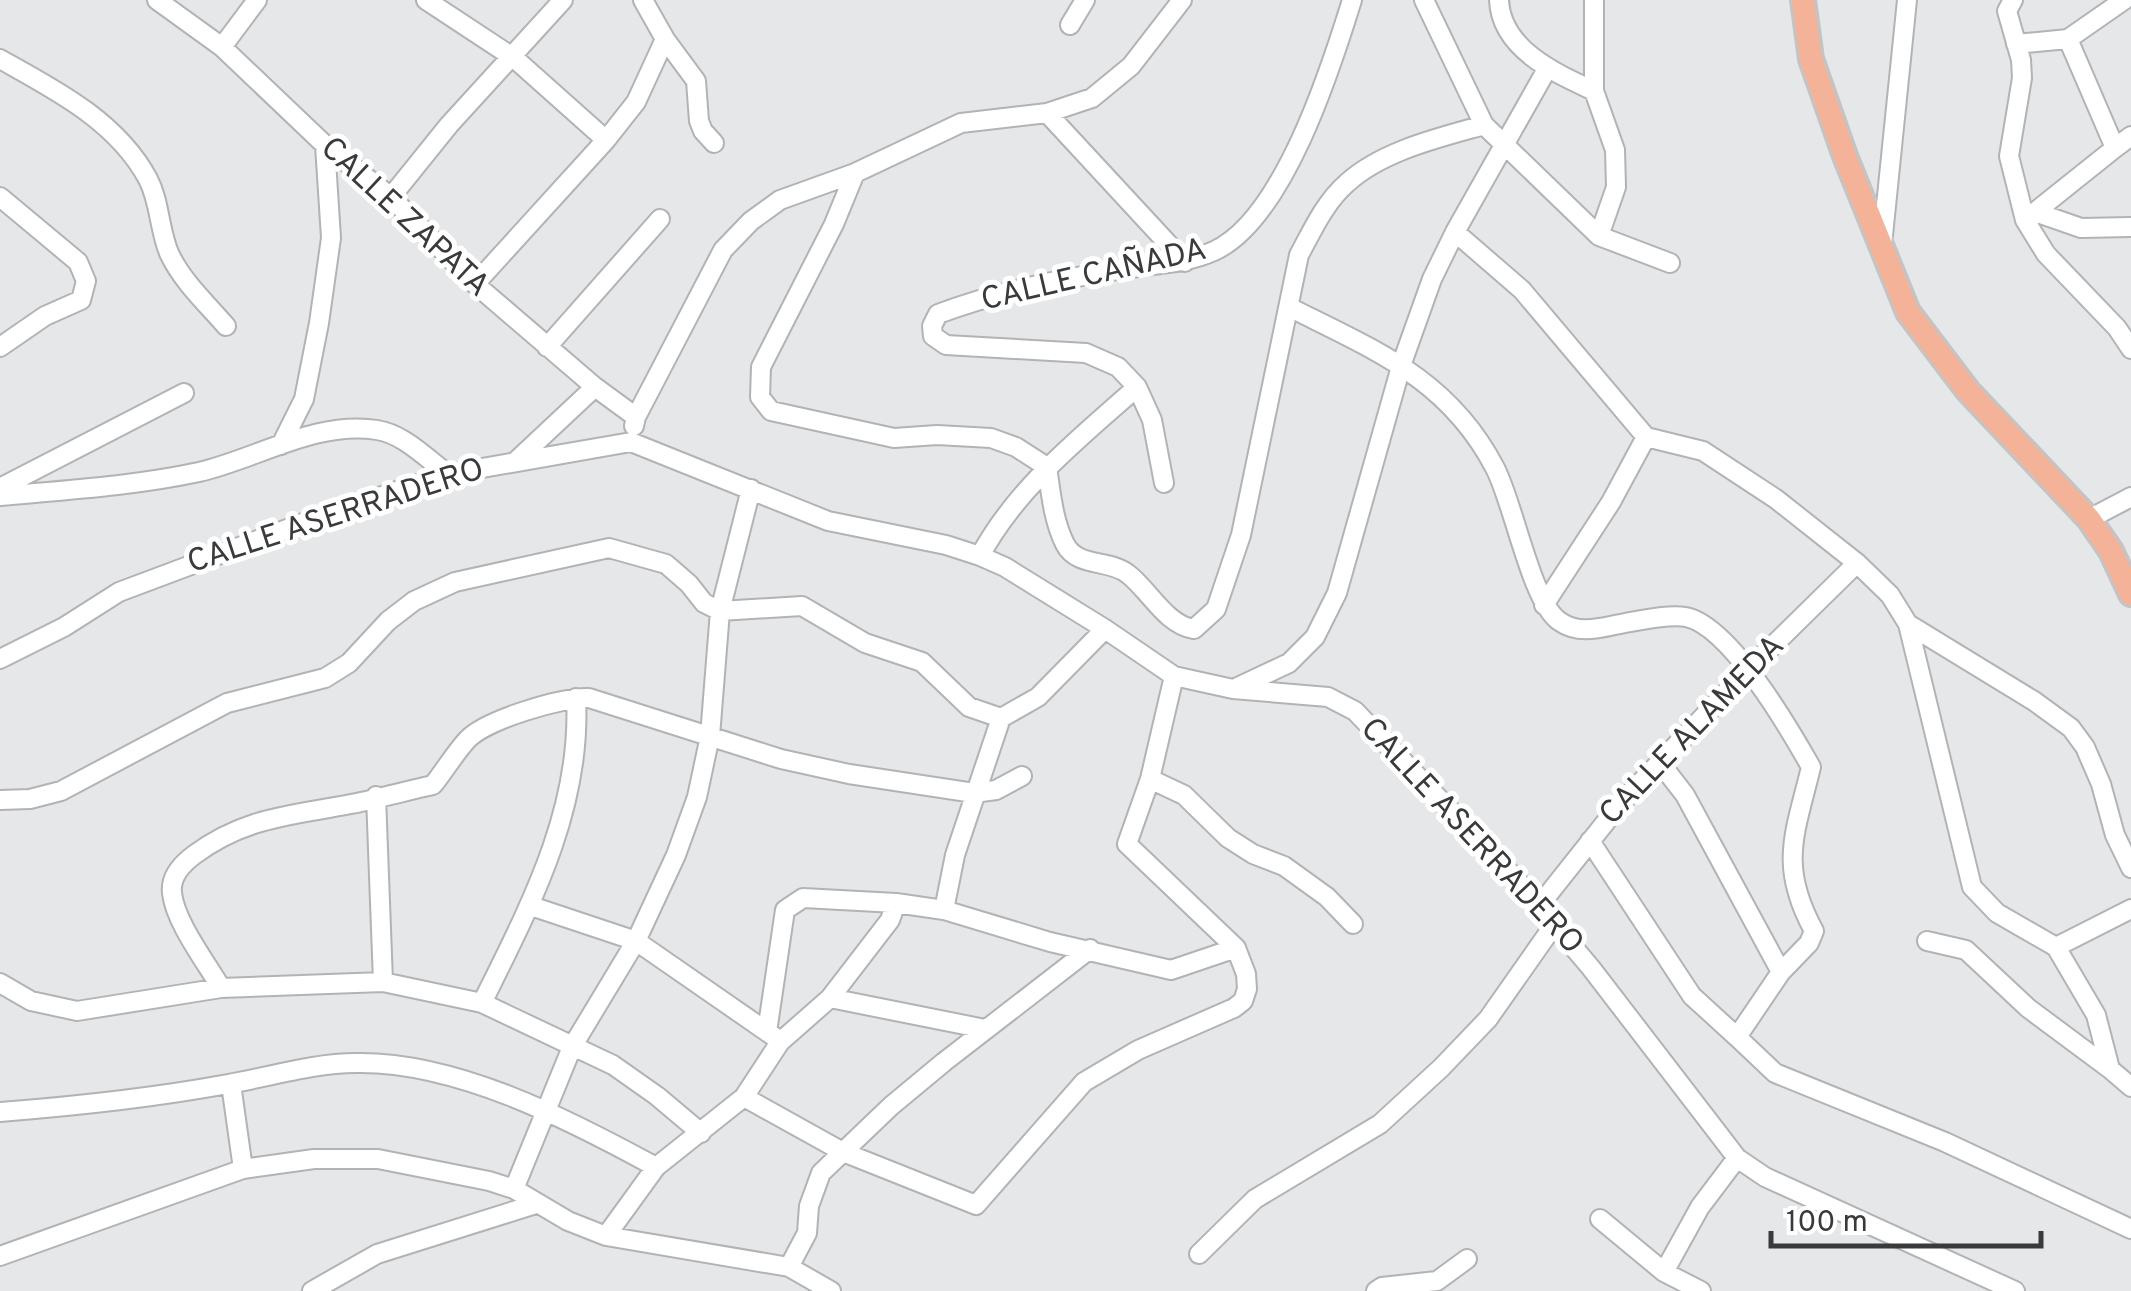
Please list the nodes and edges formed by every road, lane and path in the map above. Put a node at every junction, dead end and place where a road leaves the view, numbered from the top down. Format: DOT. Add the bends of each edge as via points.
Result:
graph roads {
  1 [pos="156,0"];
  2 [pos="258,0"];
  3 [pos="426,0"];
  4 [pos="563,0"];
  5 [pos="643,0"];
  6 [pos="1085,0"];
  7 [pos="1182,0"];
  8 [pos="1352,0"];
  9 [pos="1424,0"];
  10 [pos="1498,0"];
  11 [pos="1594,0"];
  12 [pos="1803,0"];
  13 [pos="1907,0"];
  14 [pos="2013,0"];
  15 [pos="2124,0"];
  16 [pos="1070,25"];
  17 [pos="665,39"];
  18 [pos="2068,39"];
  19 [pos="2016,44"];
  20 [pos="222,47"];
  21 [pos="514,58"];
  22 [pos="0,59"];
  23 [pos="1547,69"];
  24 [pos="1594,91"];
  25 [pos="1047,113"];
  26 [pos="1484,126"];
  27 [pos="2131,136"];
  28 [pos="606,140"];
  29 [pos="714,143"];
  30 [pos="324,146"];
  31 [pos="1502,146"];
  32 [pos="2116,148"];
  33 [pos="856,173"];
  34 [pos="0,198"];
  35 [pos="390,198"];
  36 [pos="2030,216"];
  37 [pos="660,220"];
  38 [pos="2131,227"];
  39 [pos="1455,232"];
  40 [pos="1599,236"];
  41 [pos="1881,250"];
  42 [pos="1185,262"];
  43 [pos="1670,263"];
  44 [pos="474,284"];
  45 [pos="1289,307"];
  46 [pos="226,326"];
  47 [pos="0,347"];
  48 [pos="547,347"];
  49 [pos="2131,349"];
  50 [pos="1402,364"];
  51 [pos="595,388"];
  52 [pos="1137,388"];
  53 [pos="184,393"];
  54 [pos="636,417"];
  55 [pos="1646,436"];
  56 [pos="631,442"];
  57 [pos="281,445"];
  58 [pos="516,462"];
  59 [pos="1047,467"];
  60 [pos="448,474"];
  61 [pos="1164,483"];
  62 [pos="752,489"];
  63 [pos="0,492"];
  64 [pos="2131,497"];
  65 [pos="2089,519"];
  66 [pos="980,556"];
  67 [pos="1857,563"];
  68 [pos="2131,594"];
  69 [pos="1544,606"];
  70 [pos="720,610"];
  71 [pos="1908,624"];
  72 [pos="1105,629"];
  73 [pos="0,659"];
  74 [pos="1748,670"];
  75 [pos="1174,676"];
  76 [pos="1234,689"];
  77 [pos="576,698"];
  78 [pos="1000,718"];
  79 [pos="710,736"];
  80 [pos="1660,764"];
  81 [pos="1022,776"];
  82 [pos="1150,779"];
  83 [pos="974,793"];
  84 [pos="376,796"];
  85 [pos="0,800"];
  86 [pos="1590,841"];
  87 [pos="2131,868"];
  88 [pos="896,903"];
  89 [pos="531,906"];
  90 [pos="1538,906"];
  91 [pos="2131,908"];
  92 [pos="944,910"];
  93 [pos="1352,924"];
  94 [pos="1554,925"];
  95 [pos="636,941"];
  96 [pos="1927,942"];
  97 [pos="2056,947"];
  98 [pos="1236,948"];
  99 [pos="1090,949"];
  100 [pos="1781,972"];
  101 [pos="383,982"];
  102 [pos="0,983"];
  103 [pos="220,988"];
  104 [pos="830,998"];
  105 [pos="482,1003"];
  106 [pos="986,1029"];
  107 [pos="774,1037"];
  108 [pos="1738,1037"];
  109 [pos="572,1046"];
  110 [pos="2110,1069"];
  111 [pos="231,1084"];
  112 [pos="2131,1087"];
  113 [pos="744,1097"];
  114 [pos="0,1112"];
  115 [pos="546,1114"];
  116 [pos="701,1134"];
  117 [pos="843,1152"];
  118 [pos="1737,1158"];
  119 [pos="656,1167"];
  120 [pos="244,1169"];
  121 [pos="514,1189"];
  122 [pos="536,1204"];
  123 [pos="1600,1219"];
  124 [pos="2131,1229"];
  125 [pos="606,1236"];
  126 [pos="1199,1254"];
  127 [pos="0,1256"];
  128 [pos="1467,1259"];
  129 [pos="790,1267"];
  130 [pos="1664,1272"];
  131 [pos="1437,1286"];
  132 [pos="312,1291"];
  133 [pos="831,1291"];
  134 [pos="1376,1291"];
  135 [pos="1701,1291"];
  136 [pos="2015,1291"];
  1 -- 20 [label="street, CALLE ZAPATA"];
  2 -- 20 [label="street"];
  3 -- 21 [label="street"];
  4 -- 21 [label="street"];
  5 -- 17 [label="street"];
  6 -- 16 [label="street"];
  7 -- 25 [label="street" via="1131,66 1092,98"];
  8 -- 42 [label="street, CALLE CAÑADA" via="1324,88 1278,183 1255,217 1219,249"];
  9 -- 26 [label="street"];
  10 -- 23 [label="street" via="1518,43"];
  11 -- 24 [label="street"];
  12 -- 41 [label="main road" via="1811,58"];
  13 -- 41 [label="street"];
  14 -- 19 [label="street" via="2007,11"];
  15 -- 18 [label="street"];
  17 -- 28 [label="street" via="644,90"];
  17 -- 29 [label="street" via="696,80 699,121"];
  18 -- 19 [label="street"];
  18 -- 32 [label="street"];
  19 -- 36 [label="street" via="2022,78 2010,156"];
  20 -- 30 [label="street, CALLE ZAPATA"];
  21 -- 28 [label="street"];
  21 -- 35 [label="street"];
  22 -- 46 [label="street" via="82,107 129,153 148,178 168,251"];
  23 -- 24 [label="street"];
  23 -- 31 [label="street"];
  24 -- 40 [label="street" via="1615,150 1616,186"];
  25 -- 33 [label="street" via="962,124"];
  25 -- 42 [label="street"];
  26 -- 31 [label="street"];
  26 -- 45 [label="street" via="1405,151 1345,184 1299,255"];
  27 -- 32 [label="street"];
  28 -- 44 [label="street"];
  30 -- 35 [label="street, CALLE ZAPATA"];
  30 -- 57 [label="street" via="331,238 319,323 304,399"];
  31 -- 39 [label="street"];
  31 -- 40 [label="street"];
  32 -- 36 [label="street"];
  33 -- 54 [label="street" via="780,200 723,250"];
  33 -- 59 [label="street" via="761,366 760,397 771,411 894,438 991,438"];
  34 -- 47 [label="street" via="78,262 86,281 80,300"];
  35 -- 44 [label="street, CALLE ZAPATA"];
  36 -- 38 [label="street" via="2081,228"];
  36 -- 49 [label="street" via="2046,254"];
  37 -- 48 [label="street"];
  39 -- 50 [label="street"];
  39 -- 55 [label="street" via="1522,290"];
  40 -- 43 [label="street"];
  41 -- 65 [label="main road" via="1908,312 1935,352"];
  42 -- 52 [label="street, CALLE CAÑADA" via="1035,284 938,314 932,326 946,345 1086,353 1118,367"];
  44 -- 48 [label="street, CALLE ZAPATA"];
  45 -- 50 [label="street"];
  45 -- 59 [label="street" via="1241,535 1216,609 1194,629 1185,628 1125,571 1074,556 1054,514"];
  48 -- 51 [label="street, CALLE ZAPATA"];
  50 -- 69 [label="street" via="1479,441 1514,512"];
  50 -- 76 [label="street" via="1337,593 1315,636 1288,663"];
  51 -- 54 [label="street, CALLE ZAPATA"];
  51 -- 58 [label="street"];
  52 -- 59 [label="street"];
  52 -- 61 [label="street" via="1152,420"];
  53 -- 63 [label="street"];
  54 -- 56 [label="street"];
  55 -- 67 [label="street" via="1703,451"];
  55 -- 69 [label="street"];
  56 -- 58 [label="street, CALLE ASERRADERO"];
  56 -- 62 [label="street, CALLE ASERRADERO"];
  57 -- 60 [label="street" via="340,429 379,430"];
  57 -- 63 [label="street" via="164,479"];
  58 -- 60 [label="street, CALLE ASERRADERO"];
  59 -- 66 [label="street" via="997,524"];
  60 -- 73 [label="street, CALLE ASERRADERO" via="167,572"];
  62 -- 66 [label="street, CALLE ASERRADERO" via="828,521"];
  62 -- 70 [label="street"];
  64 -- 65 [label="street"];
  65 -- 68 [label="main road"];
  66 -- 72 [label="street, CALLE ASERRADERO"];
  67 -- 71 [label="street"];
  67 -- 74 [label="street, CALLE ALAMEDA"];
  69 -- 74 [label="street" via="1560,622 1585,631 1687,617 1729,643"];
  70 -- 78 [label="street" via="802,606 865,643 922,662 969,706"];
  70 -- 79 [label="street"];
  70 -- 85 [label="street" via="704,603 666,564 608,548 455,582 414,601 326,678 228,702 61,790"];
  71 -- 87 [label="street" via="2071,728 2102,784"];
  71 -- 97 [label="street" via="1972,887 1997,914"];
  72 -- 75 [label="street, CALLE ASERRADERO"];
  72 -- 78 [label="street" via="1038,697"];
  74 -- 80 [label="street, CALLE ALAMEDA"];
  74 -- 100 [label="street" via="1811,767 1791,869 1814,930"];
  75 -- 76 [label="street, CALLE ASERRADERO"];
  75 -- 82 [label="street"];
  76 -- 90 [label="street, CALLE ASERRADERO" via="1328,697 1355,711"];
  77 -- 79 [label="street"];
  77 -- 84 [label="street" via="470,736 433,785"];
  77 -- 89 [label="street" via="572,788"];
  78 -- 83 [label="street"];
  79 -- 83 [label="street" via="849,774"];
  79 -- 95 [label="street" via="676,856"];
  80 -- 86 [label="street, CALLE ALAMEDA"];
  80 -- 100 [label="street" via="1685,795"];
  81 -- 83 [label="street"];
  82 -- 93 [label="street" via="1184,795 1252,854 1284,866"];
  82 -- 98 [label="street" via="1127,844"];
  83 -- 92 [label="street"];
  84 -- 101 [label="street"];
  84 -- 103 [label="street" via="222,834 173,877 182,921"];
  86 -- 90 [label="street, CALLE ALAMEDA"];
  86 -- 108 [label="street" via="1692,996"];
  88 -- 92 [label="street"];
  88 -- 104 [label="street"];
  88 -- 107 [label="street" via="803,898 785,910"];
  89 -- 95 [label="street"];
  89 -- 105 [label="street"];
  90 -- 94 [label="street, CALLE ASERRADERO"];
  91 -- 97 [label="street"];
  92 -- 99 [label="street"];
  94 -- 118 [label="street, CALLE ASERRADERO"];
  94 -- 126 [label="street" via="1488,1020 1429,1080 1380,1124 1255,1199"];
  95 -- 107 [label="street"];
  95 -- 109 [label="street"];
  96 -- 110 [label="street" via="1966,950 2028,1008"];
  97 -- 110 [label="street" via="2096,1015"];
  98 -- 99 [label="street" via="1172,970"];
  98 -- 117 [label="street" via="1246,974 1243,1001 1084,1082 976,1205"];
  99 -- 106 [label="street"];
  100 -- 108 [label="street"];
  101 -- 103 [label="street"];
  101 -- 105 [label="street"];
  102 -- 103 [label="street" via="32,1001 78,1010"];
  104 -- 106 [label="street"];
  104 -- 107 [label="street"];
  105 -- 109 [label="street"];
  106 -- 117 [label="street"];
  107 -- 113 [label="street"];
  108 -- 124 [label="street" via="1775,1072"];
  109 -- 115 [label="street"];
  109 -- 116 [label="street" via="612,1065"];
  110 -- 112 [label="street"];
  111 -- 114 [label="street" via="113,1104"];
  111 -- 115 [label="street" via="356,1063 429,1071"];
  111 -- 120 [label="street"];
  113 -- 116 [label="street"];
  113 -- 117 [label="street"];
  115 -- 119 [label="street"];
  115 -- 121 [label="street"];
  116 -- 119 [label="street"];
  117 -- 129 [label="street" via="820,1173 807,1233"];
  118 -- 130 [label="street"];
  118 -- 136 [label="street, CALLE ASERRADERO"];
  119 -- 125 [label="street"];
  120 -- 121 [label="street" via="378,1159"];
  120 -- 127 [label="street"];
  121 -- 122 [label="street"];
  122 -- 125 [label="street"];
  122 -- 132 [label="street" via="377,1254"];
  123 -- 130 [label="street"];
  125 -- 129 [label="street"];
  128 -- 131 [label="street"];
  129 -- 133 [label="street"];
  130 -- 135 [label="street"];
  131 -- 134 [label="street"];
}
